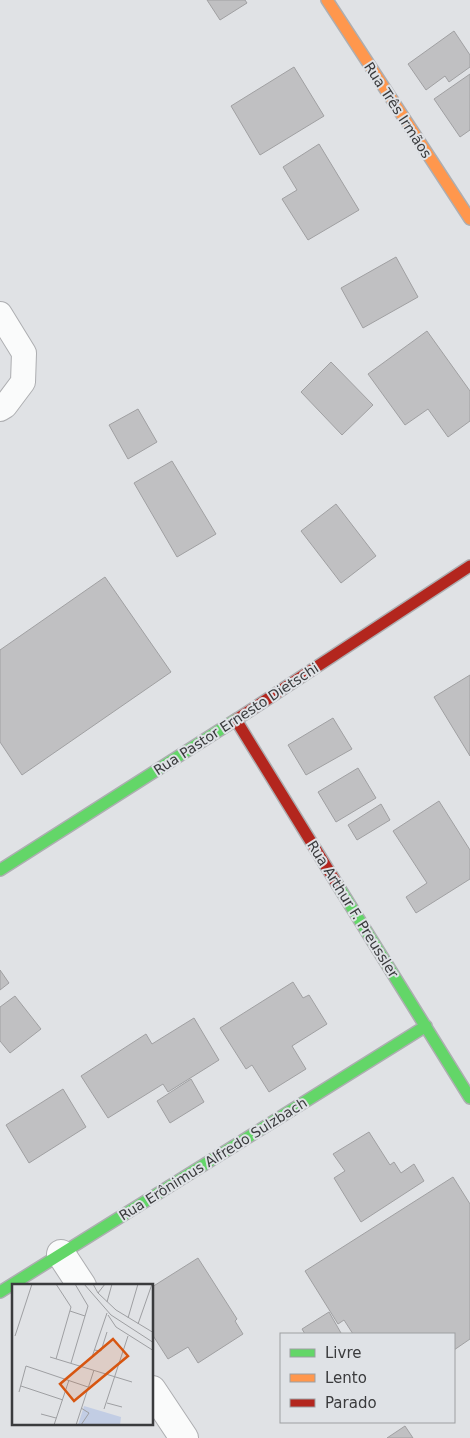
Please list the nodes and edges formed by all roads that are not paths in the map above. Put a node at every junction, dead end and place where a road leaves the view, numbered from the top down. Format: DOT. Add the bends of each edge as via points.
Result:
graph roads {
  1 [pos="327,0"];
  2 [pos="470,219"];
  3 [pos="0,314"];
  4 [pos="0,409"];
  5 [pos="470,566"];
  6 [pos="236,720"];
  7 [pos="0,870"];
  8 [pos="426,1026"];
  9 [pos="470,1098"];
  10 [pos="61,1254"];
  11 [pos="13,1284"];
  12 [pos="81,1284"];
  13 [pos="12,1285"];
  14 [pos="0,1292"];
  15 [pos="154,1393"];
  16 [pos="184,1438"];
  1 -- 2 [label="street, Rua Três Irmãos"];
  3 -- 4 [label="lane" via="24,353 23,382"];
  5 -- 6 [label="street, Rua Pastor Ernesto Dietschi"];
  6 -- 7 [label="street, Rua Pastor Ernesto Dietschi"];
  6 -- 8 [label="street, Rua Arthur F. Preussler"];
  8 -- 9 [label="street, Rua Arthur F. Preussler"];
  8 -- 10 [label="street, Rua Erônimus Alfredo Sulzbach"];
  10 -- 11 [label="street, Rua Erônimus Alfredo Sulzbach"];
  10 -- 12 [label="street"];
  13 -- 14 [label="street, Rua Erônimus Alfredo Sulzbach"];
  15 -- 16 [label="street"];
}
